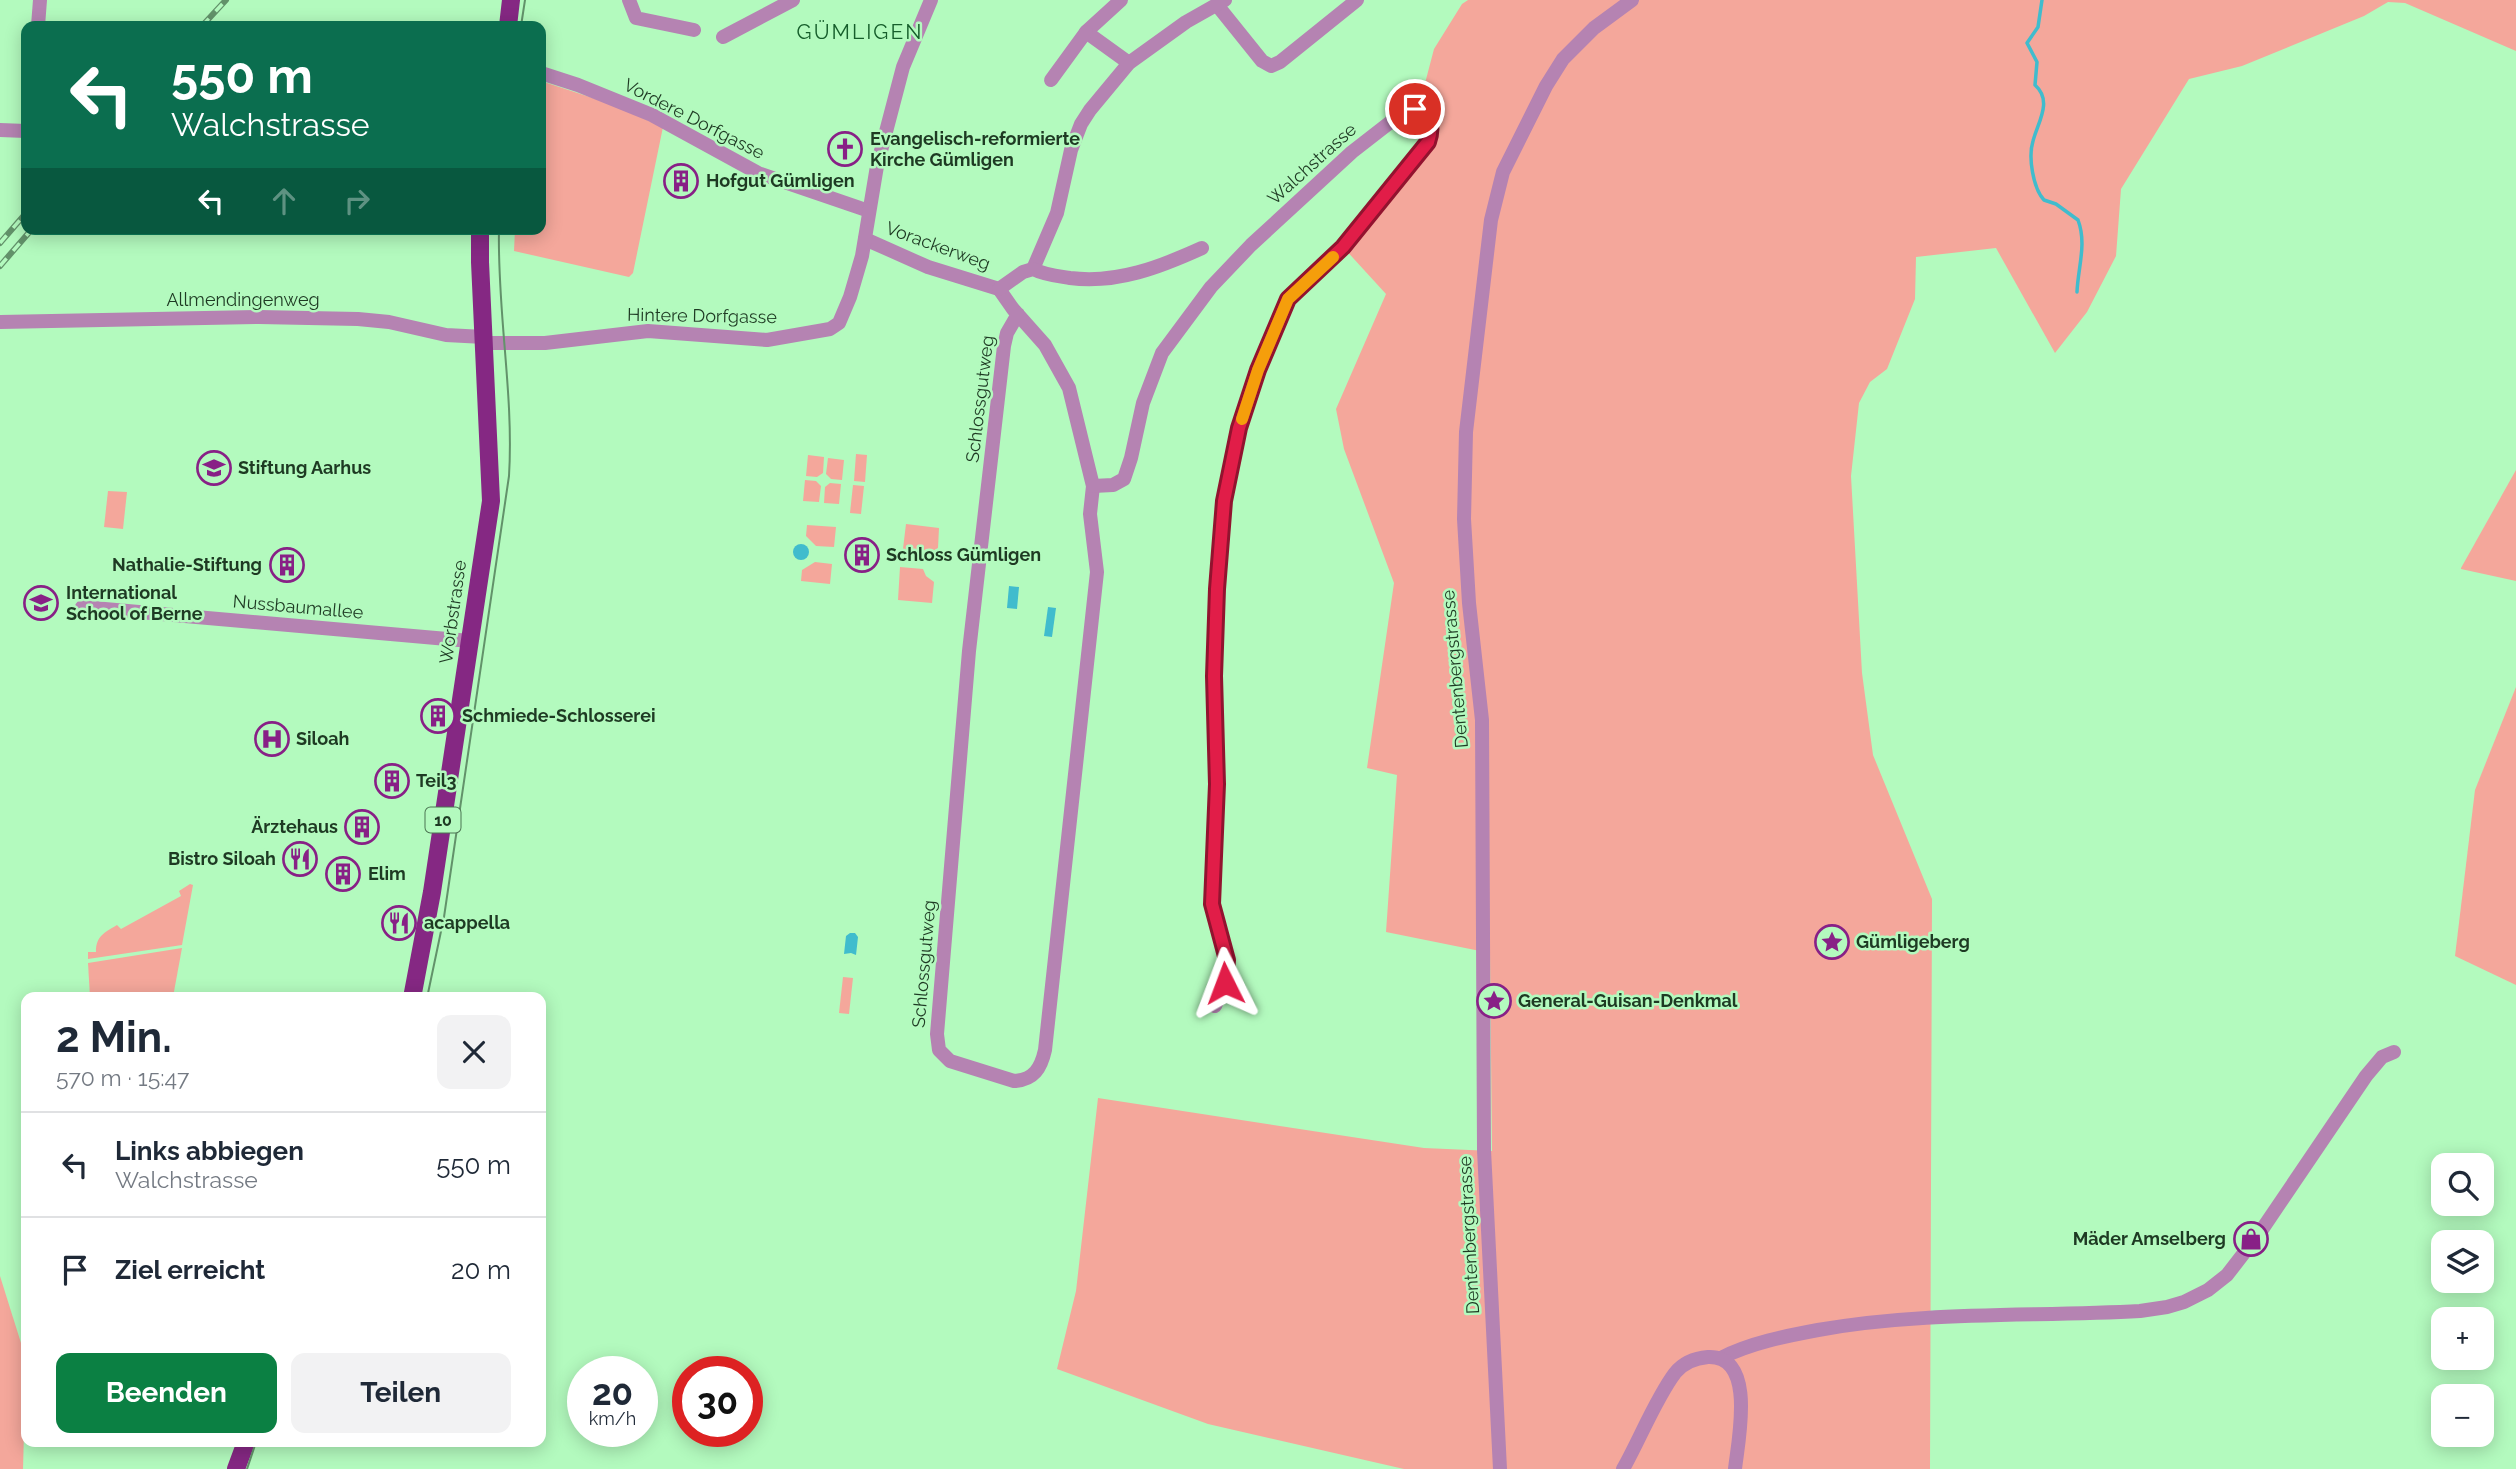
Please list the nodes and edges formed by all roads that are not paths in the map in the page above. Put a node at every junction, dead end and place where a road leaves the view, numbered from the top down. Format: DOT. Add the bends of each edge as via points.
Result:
graph roads {
  1 [pos="40,0"];
  2 [pos="512,0"];
  3 [pos="629,0"];
  4 [pos="793,0"];
  5 [pos="931,0"];
  6 [pos="1121,0"];
  7 [pos="1357,0"];
  8 [pos="1632,0"];
  9 [pos="1221,3"];
  10 [pos="38,21"];
  11 [pos="509,21"];
  12 [pos="694,30"];
  13 [pos="1086,32"];
  14 [pos="723,37"];
  15 [pos="1129,63"];
  16 [pos="546,75"];
  17 [pos="1051,80"];
  18 [pos="0,130"];
  19 [pos="21,131"];
  20 [pos="869,211"];
  21 [pos="480,235"];
  22 [pos="865,239"];
  23 [pos="1202,248"];
  24 [pos="1033,268"];
  25 [pos="999,289"];
  26 [pos="1018,314"];
  27 [pos="0,322"];
  28 [pos="484,340"];
  29 [pos="1093,486"];
  30 [pos="82,607"];
  31 [pos="470,641"];
  32 [pos="413,992"];
  33 [pos="1215,1006"];
  34 [pos="2394,1052"];
  35 [pos="1721,1358"];
  36 [pos="244,1447"];
  37 [pos="236,1469"];
  38 [pos="1500,1469"];
  39 [pos="1623,1469"];
  40 [pos="1735,1469"];
  1 -- 10 [label="street"];
  2 -- 11 [label="main road"];
  3 -- 12 [label="street" via="636,19"];
  4 -- 14 [label="street"];
  5 -- 20 [label="street" via="900,77"];
  6 -- 13 [label="street"];
  7 -- 9 [label="street" via="1270,66"];
  8 -- 38 [label="street, Dentenbergstrasse" via="1563,59 1503,172 1491,220 1466,432 1466,567 1482,720 1484,1150"];
  9 -- 15 [label="street"];
  13 -- 15 [label="street"];
  13 -- 17 [label="street"];
  15 -- 24 [label="street" via="1081,124 1068,160 1058,213"];
  16 -- 20 [label="street, Vordere Dorfgasse" via="652,115 758,173"];
  18 -- 19 [label="street"];
  20 -- 22 [label="street"];
  21 -- 28 [label="main road, Worbstrasse / 10"];
  22 -- 25 [label="street, Vorackerweg" via="928,267"];
  22 -- 28 [label="street, Hintere Dorfgasse" via="842,318 823,331 767,340 648,331 544,343"];
  23 -- 24 [label="street" via="1113,279 1084,280"];
  24 -- 25 [label="street, Vorackerweg"];
  25 -- 26 [label="street"];
  26 -- 29 [label="street" via="1040,337 1064,375"];
  26 -- 29 [label="street, Schlossgutweg" via="1005,339 969,651 937,1034 939,1050 950,1061 1014,1081 1037,1071 1045,1050 1096,595 1090,514"];
  27 -- 28 [label="street, Allmendingenweg" via="358,319"];
  28 -- 31 [label="main road, Worbstrasse / 10" via="491,501"];
  29 -- 33 [label="street, Walchstrasse" via="1124,479 1143,403 1162,353 1211,287 1352,152 1406,110 1425,114 1431,127 1428,142 1343,247 1288,299 1239,428 1224,501 1217,589 1212,904 1227,960 1225,983"];
  30 -- 31 [label="street, Nussbaumallee"];
  31 -- 32 [label="main road, Worbstrasse / 10"];
  34 -- 35 [label="street" via="2382,1057 2366,1076 2246,1252 2222,1280 2198,1296 2140,1311 1875,1321 1796,1335"];
  35 -- 39 [label="street" via="1696,1359 1676,1372"];
  35 -- 40 [label="street" via="1734,1371 1742,1396"];
  36 -- 37 [label="main road"];
}
